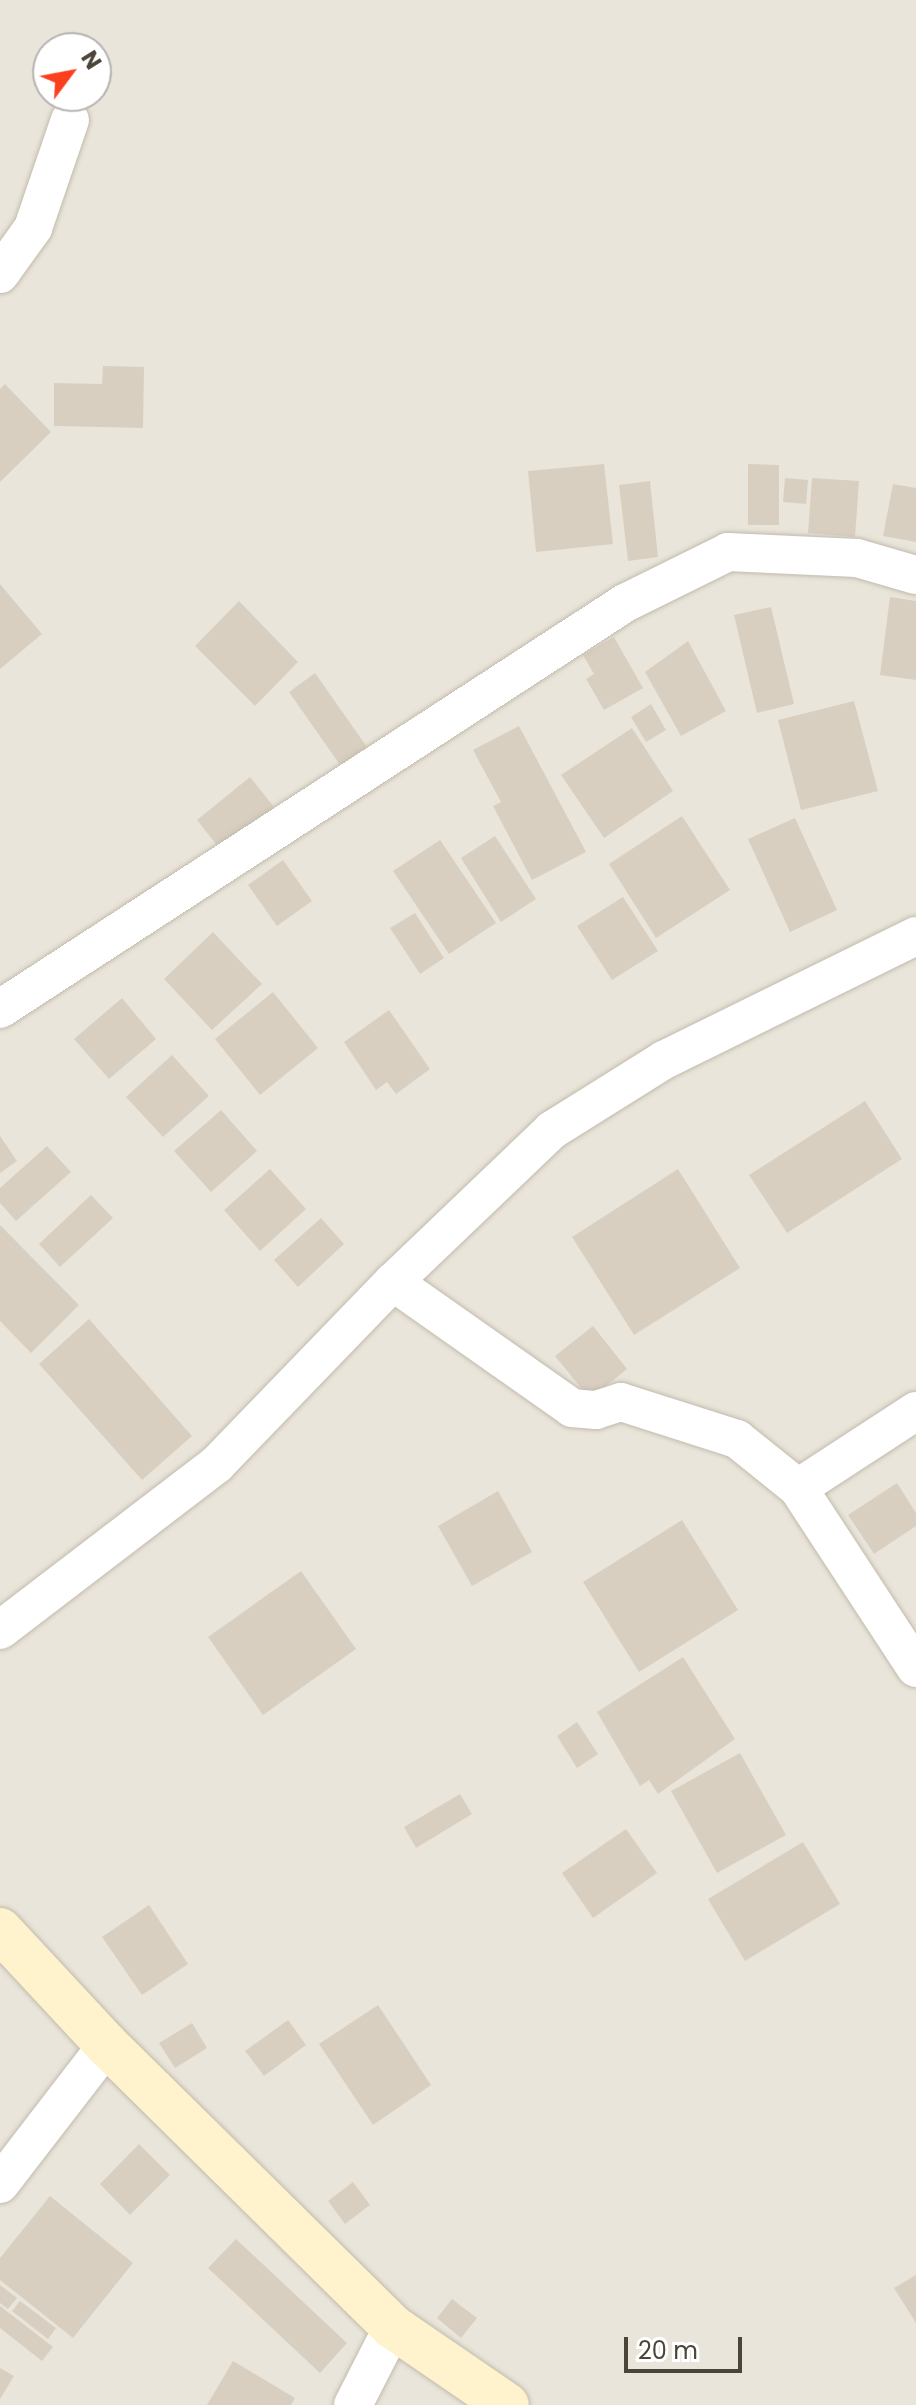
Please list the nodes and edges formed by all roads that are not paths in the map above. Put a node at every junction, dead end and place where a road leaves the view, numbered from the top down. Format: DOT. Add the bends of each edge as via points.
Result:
graph roads {
  1 [pos="70,120"];
  2 [pos="0,274"];
  3 [pos="916,575"];
  4 [pos="916,936"];
  5 [pos="1,1007"];
  6 [pos="393,1282"];
  7 [pos="916,1411"];
  8 [pos="798,1488"];
  9 [pos="0,1630"];
  10 [pos="916,1668"];
  11 [pos="0,1930"];
  12 [pos="107,2045"];
  13 [pos="0,2184"];
  14 [pos="393,2327"];
  15 [pos="353,2405"];
  16 [pos="507,2405"];
  1 -- 2 [label="street" via="33,228"];
  3 -- 5 [label="street" via="857,558 728,552 625,603"];
  4 -- 6 [label="street" via="664,1060 552,1130"];
  6 -- 8 [label="street" via="572,1408 596,1410 621,1402 693,1422 737,1439"];
  6 -- 9 [label="street" via="217,1464"];
  7 -- 8 [label="street"];
  8 -- 10 [label="street"];
  11 -- 12 [label="street"];
  12 -- 13 [label="street"];
  12 -- 14 [label="street"];
  14 -- 15 [label="street"];
  14 -- 16 [label="street"];
}
